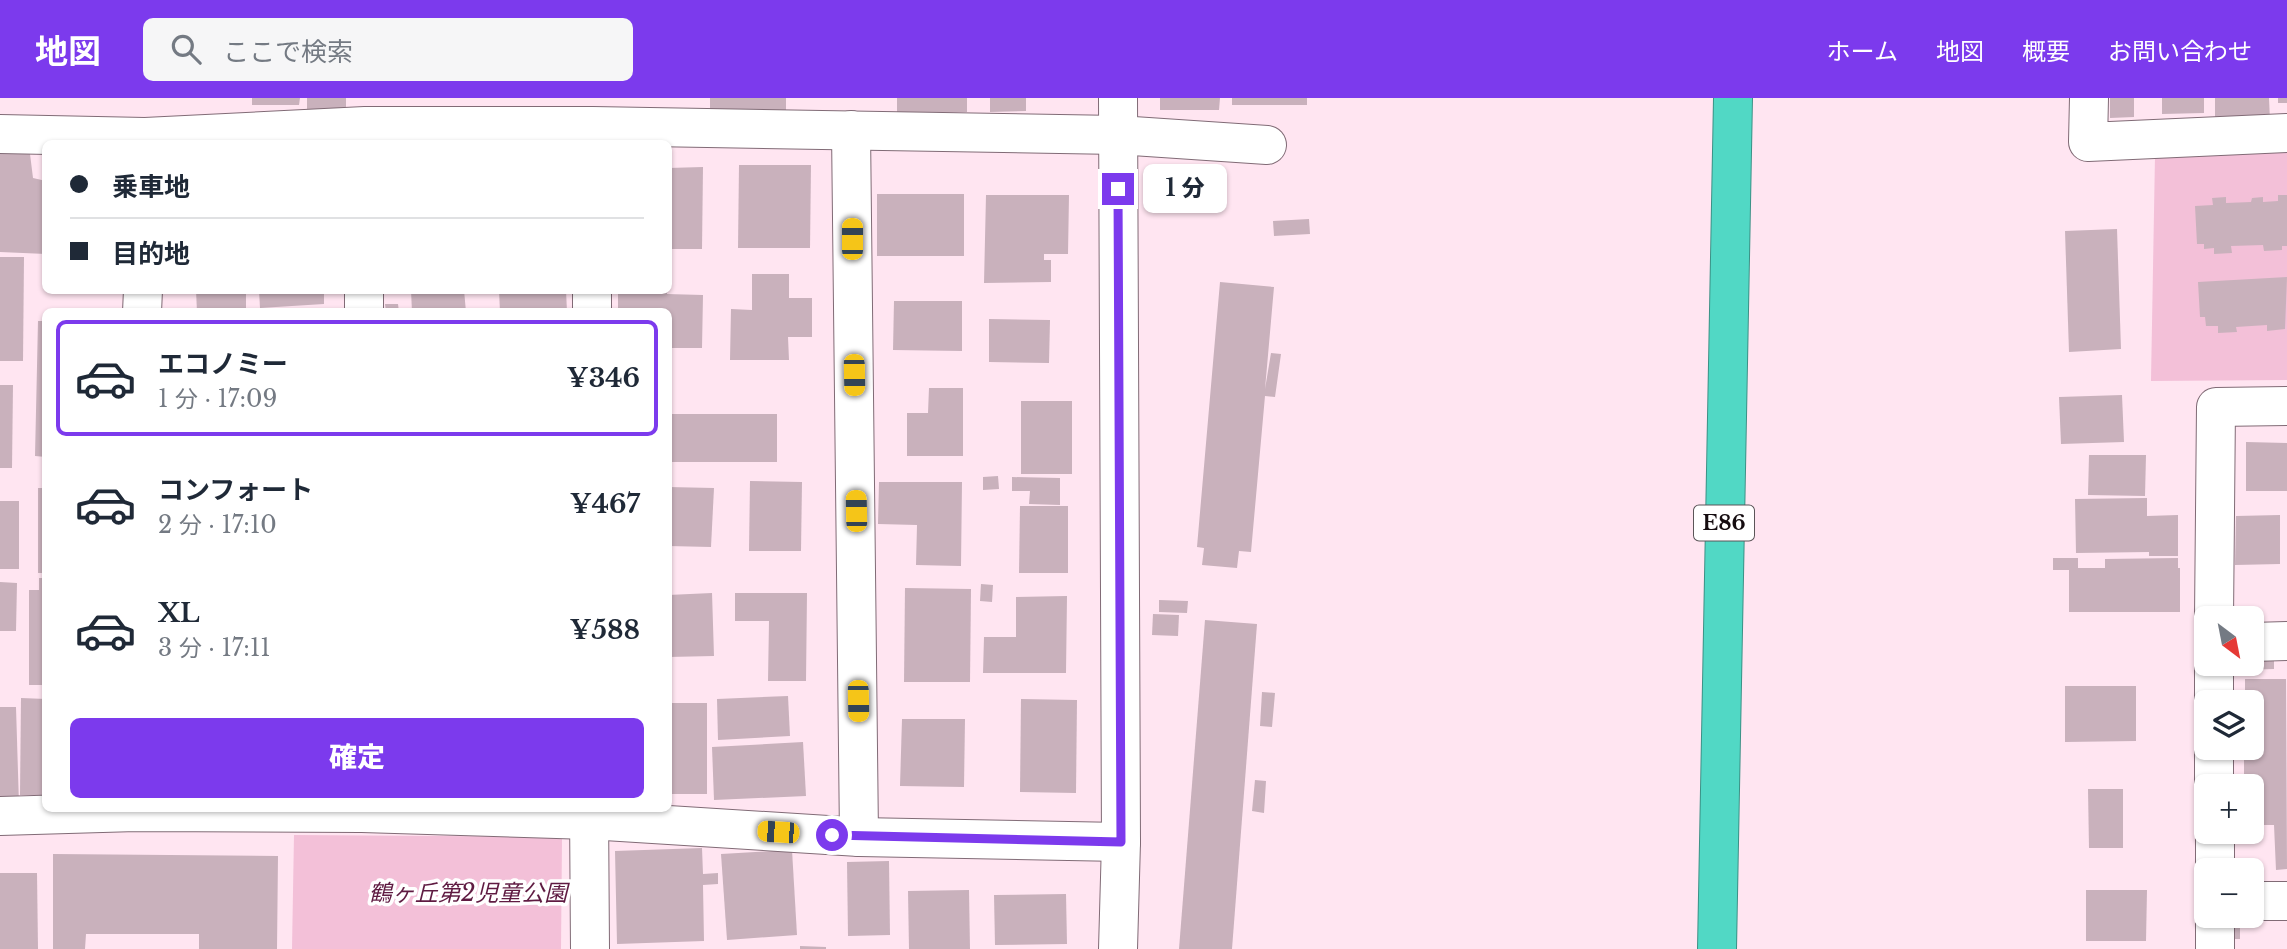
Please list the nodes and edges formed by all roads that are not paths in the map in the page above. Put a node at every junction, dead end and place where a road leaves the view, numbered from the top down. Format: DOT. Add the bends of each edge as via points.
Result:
graph roads {
  1 [pos="1733,98"];
  2 [pos="2088,98"];
  3 [pos="1118,116"];
  4 [pos="593,122"];
  5 [pos="851,130"];
  6 [pos="2287,133"];
  7 [pos="0,134"];
  8 [pos="365,135"];
  9 [pos="144,140"];
  10 [pos="1267,145"];
  11 [pos="2287,406"];
  12 [pos="2214,606"];
  13 [pos="2287,641"];
  14 [pos="2264,642"];
  15 [pos="91,812"];
  16 [pos="438,812"];
  17 [pos="589,814"];
  18 [pos="0,816"];
  19 [pos="859,837"];
  20 [pos="1121,842"];
  21 [pos="2264,901"];
  22 [pos="2287,901"];
  23 [pos="2215,928"];
  24 [pos="590,949"];
  25 [pos="1118,949"];
  26 [pos="1717,949"];
  27 [pos="2215,949"];
  1 -- 26 [label="highway, E86"];
  2 -- 6 [label="street" via="2088,142"];
  3 -- 5 [label="street"];
  3 -- 10 [label="street"];
  3 -- 20 [label="street"];
  4 -- 5 [label="street"];
  4 -- 8 [label="street"];
  5 -- 19 [label="street"];
  7 -- 9 [label="street"];
  8 -- 9 [label="street"];
  11 -- 12 [label="street" via="2216,407"];
  13 -- 14 [label="street"];
  15 -- 18 [label="street"];
  16 -- 17 [label="street"];
  17 -- 19 [label="street"];
  17 -- 24 [label="street"];
  19 -- 20 [label="street"];
  20 -- 25 [label="street"];
  21 -- 22 [label="street"];
  23 -- 27 [label="street"];
}
